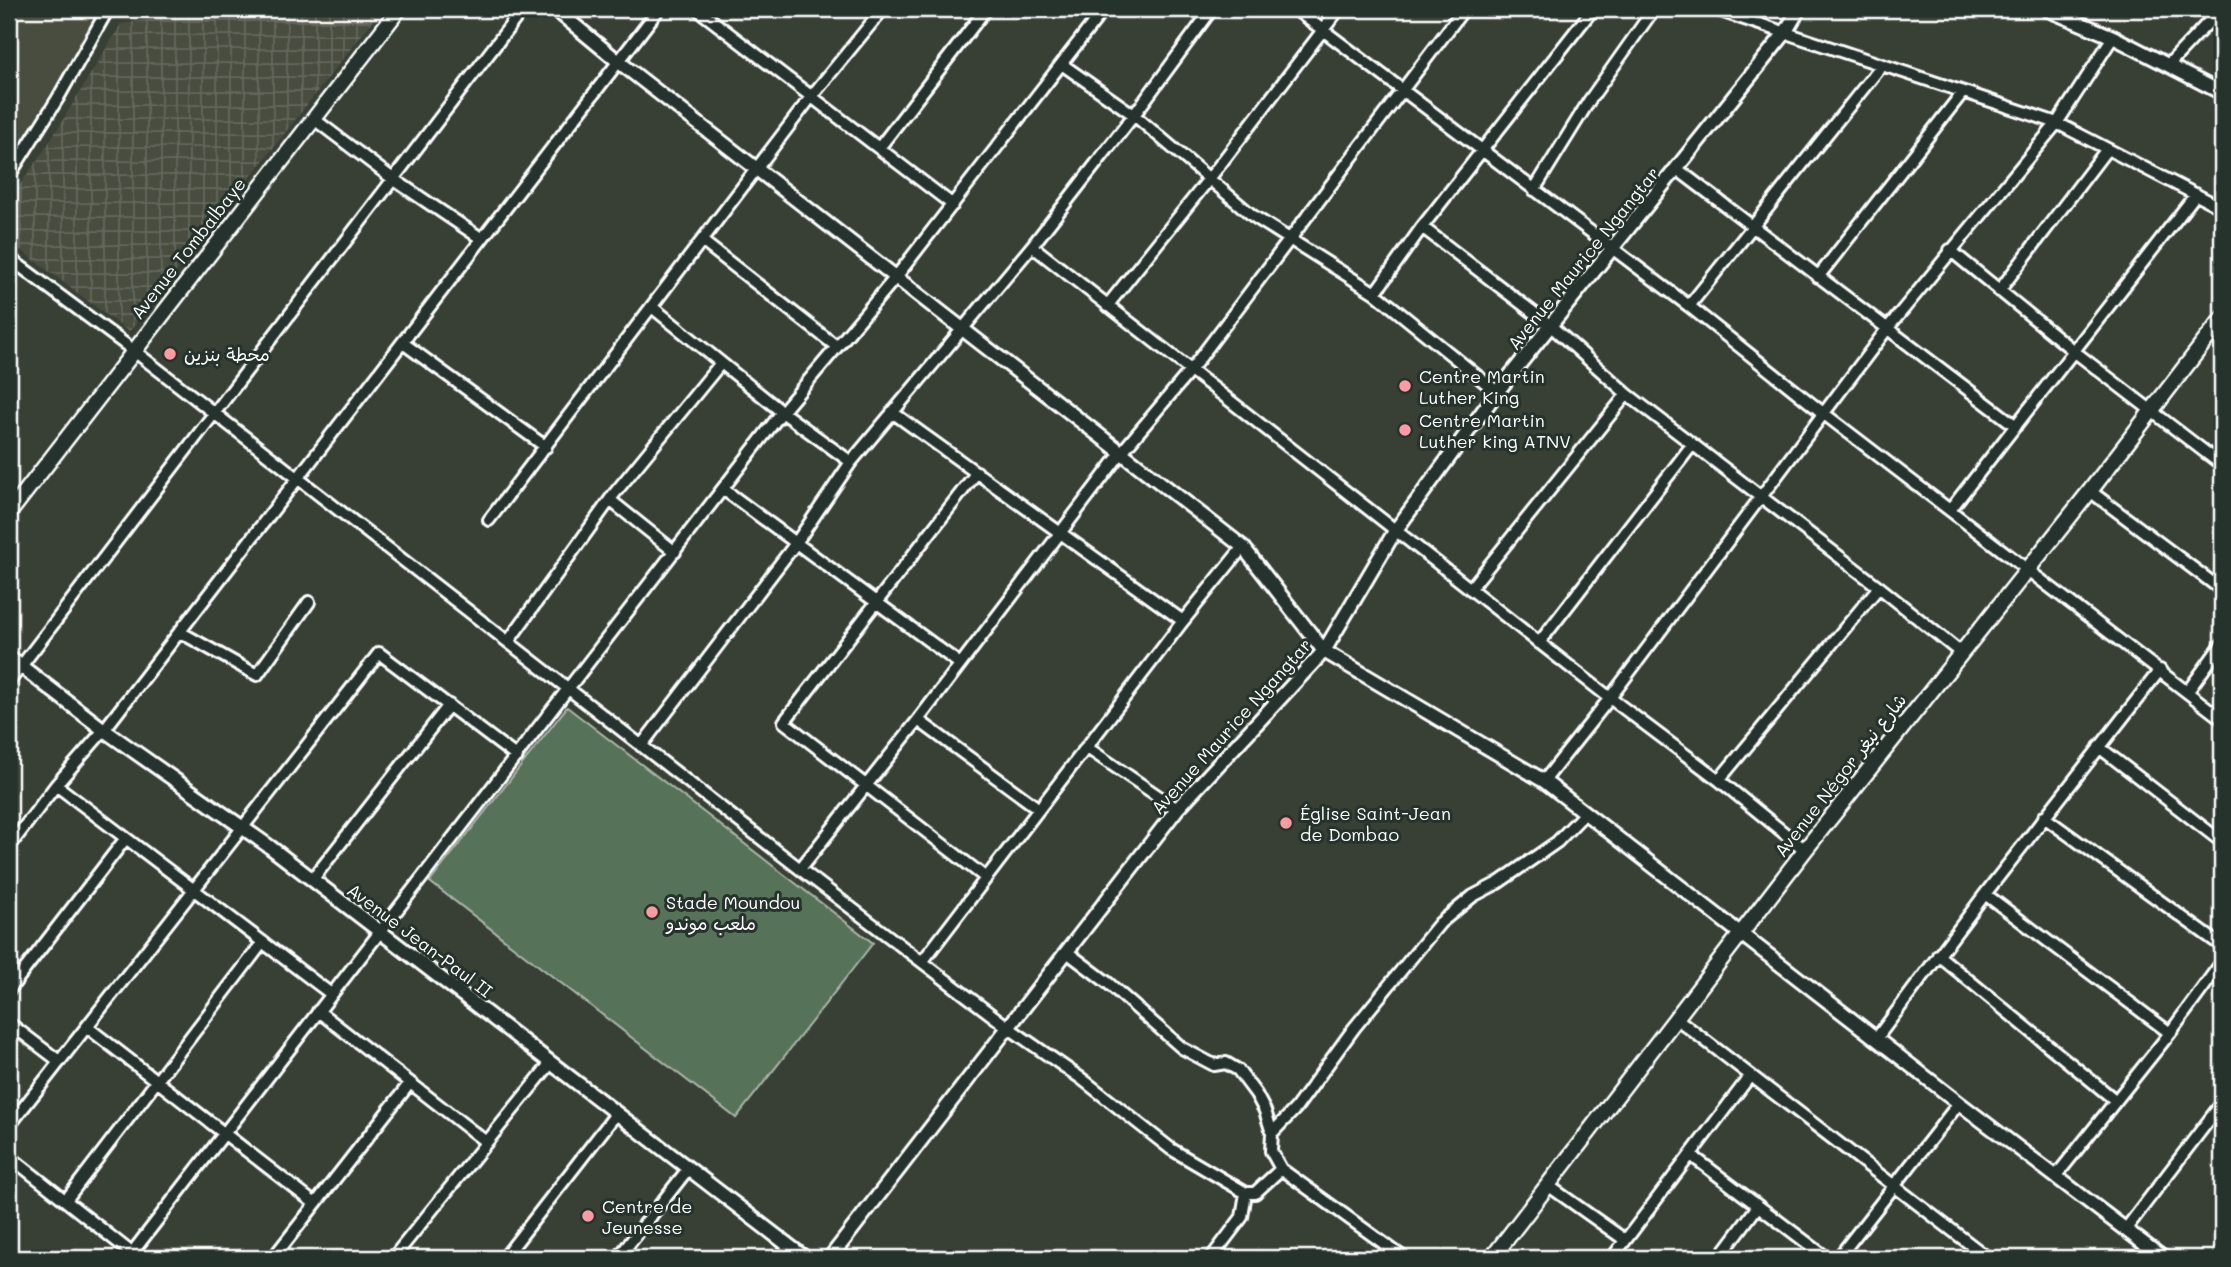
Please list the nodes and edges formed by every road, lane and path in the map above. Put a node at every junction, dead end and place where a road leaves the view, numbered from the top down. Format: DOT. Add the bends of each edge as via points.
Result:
graph roads {
  1 [pos="122,9"];
  2 [pos="399,9"];
  3 [pos="523,9"];
  4 [pos="555,9"];
  5 [pos="659,9"];
  6 [pos="697,9"];
  7 [pos="883,9"];
  8 [pos="986,9"];
  9 [pos="1104,9"];
  10 [pos="1212,9"];
  11 [pos="1295,9"];
  12 [pos="1339,9"];
  13 [pos="1464,9"];
  14 [pos="1593,9"];
  15 [pos="1654,9"];
  16 [pos="1714,9"];
  17 [pos="1799,9"];
  18 [pos="2046,9"];
  19 [pos="2221,9"];
  20 [pos="107,10"];
  21 [pos="1323,30"];
  22 [pos="1785,33"];
  23 [pos="2113,37"];
  24 [pos="619,62"];
  25 [pos="1063,65"];
  26 [pos="1882,65"];
  27 [pos="2168,65"];
  28 [pos="1401,90"];
  29 [pos="1964,92"];
  30 [pos="2222,93"];
  31 [pos="811,97"];
  32 [pos="1134,115"];
  33 [pos="314,119"];
  34 [pos="2057,123"];
  35 [pos="879,148"];
  36 [pos="2107,149"];
  37 [pos="1482,151"];
  38 [pos="757,169"];
  39 [pos="1677,169"];
  40 [pos="9,176"];
  41 [pos="393,179"];
  42 [pos="1209,179"];
  43 [pos="1534,190"];
  44 [pos="2196,194"];
  45 [pos="953,205"];
  46 [pos="2222,208"];
  47 [pos="1422,227"];
  48 [pos="1753,228"];
  49 [pos="482,239"];
  50 [pos="1290,239"];
  51 [pos="702,242"];
  52 [pos="1031,246"];
  53 [pos="1614,249"];
  54 [pos="1950,250"];
  55 [pos="9,258"];
  56 [pos="896,277"];
  57 [pos="1818,277"];
  58 [pos="1999,290"];
  59 [pos="1376,293"];
  60 [pos="1107,306"];
  61 [pos="1689,306"];
  62 [pos="652,307"];
  63 [pos="2222,318"];
  64 [pos="1550,326"];
  65 [pos="962,329"];
  66 [pos="1887,329"];
  67 [pos="403,343"];
  68 [pos="836,346"];
  69 [pos="133,350"];
  70 [pos="2075,352"];
  71 [pos="721,363"];
  72 [pos="1190,371"];
  73 [pos="1497,392"];
  74 [pos="1627,394"];
  75 [pos="2151,411"];
  76 [pos="782,412"];
  77 [pos="892,412"];
  78 [pos="1823,413"];
  79 [pos="214,414"];
  80 [pos="2016,426"];
  81 [pos="1692,445"];
  82 [pos="545,447"];
  83 [pos="1121,453"];
  84 [pos="851,462"];
  85 [pos="2222,465"];
  86 [pos="977,472"];
  87 [pos="298,479"];
  88 [pos="723,489"];
  89 [pos="2090,491"];
  90 [pos="1760,497"];
  91 [pos="610,500"];
  92 [pos="1950,510"];
  93 [pos="9,513"];
  94 [pos="489,520"];
  95 [pos="1061,531"];
  96 [pos="1395,531"];
  97 [pos="796,544"];
  98 [pos="1243,547"];
  99 [pos="675,552"];
  100 [pos="2027,570"];
  101 [pos="1879,587"];
  102 [pos="1470,589"];
  103 [pos="2222,590"];
  104 [pos="309,602"];
  105 [pos="876,603"];
  106 [pos="1183,621"];
  107 [pos="180,632"];
  108 [pos="508,642"];
  109 [pos="1539,643"];
  110 [pos="2222,645"];
  111 [pos="1324,651"];
  112 [pos="1961,653"];
  113 [pos="9,657"];
  114 [pos="960,664"];
  115 [pos="22,665"];
  116 [pos="2160,670"];
  117 [pos="9,682"];
  118 [pos="569,690"];
  119 [pos="2188,691"];
  120 [pos="1610,698"];
  121 [pos="449,705"];
  122 [pos="2222,719"];
  123 [pos="918,720"];
  124 [pos="104,730"];
  125 [pos="641,746"];
  126 [pos="1086,747"];
  127 [pos="2099,747"];
  128 [pos="517,757"];
  129 [pos="1719,780"];
  130 [pos="1544,782"];
  131 [pos="56,785"];
  132 [pos="866,786"];
  133 [pos="1039,808"];
  134 [pos="1177,809"];
  135 [pos="1586,813"];
  136 [pos="2044,817"];
  137 [pos="244,827"];
  138 [pos="126,838"];
  139 [pos="2222,842"];
  140 [pos="9,847"];
  141 [pos="1805,850"];
  142 [pos="800,870"];
  143 [pos="986,878"];
  144 [pos="312,880"];
  145 [pos="193,890"];
  146 [pos="1985,894"];
  147 [pos="379,932"];
  148 [pos="1741,933"];
  149 [pos="262,942"];
  150 [pos="2222,946"];
  151 [pos="1067,952"];
  152 [pos="1938,955"];
  153 [pos="922,962"];
  154 [pos="2222,962"];
  155 [pos="9,990"];
  156 [pos="331,994"];
  157 [pos="318,1011"];
  158 [pos="1676,1017"];
  159 [pos="9,1023"];
  160 [pos="87,1027"];
  161 [pos="1009,1028"];
  162 [pos="2170,1033"];
  163 [pos="1876,1038"];
  164 [pos="60,1061"];
  165 [pos="550,1064"];
  166 [pos="1750,1076"];
  167 [pos="156,1081"];
  168 [pos="410,1083"];
  169 [pos="2116,1101"];
  170 [pos="1959,1103"];
  171 [pos="2222,1103"];
  172 [pos="616,1114"];
  173 [pos="9,1126"];
  174 [pos="1272,1133"];
  175 [pos="223,1134"];
  176 [pos="486,1142"];
  177 [pos="1691,1155"];
  178 [pos="9,1156"];
  179 [pos="688,1168"];
  180 [pos="1281,1169"];
  181 [pos="2056,1176"];
  182 [pos="1549,1186"];
  183 [pos="1893,1186"];
  184 [pos="1246,1194"];
  185 [pos="66,1200"];
  186 [pos="314,1203"];
  187 [pos="1758,1206"];
  188 [pos="2125,1230"];
  189 [pos="1625,1240"];
  190 [pos="1973,1247"];
  191 [pos="132,1257"];
  192 [pos="273,1258"];
  193 [pos="393,1258"];
  194 [pos="504,1258"];
  195 [pos="618,1258"];
  196 [pos="805,1258"];
  197 [pos="830,1258"];
  198 [pos="1211,1258"];
  199 [pos="1404,1258"];
  200 [pos="1492,1258"];
  201 [pos="1612,1258"];
  202 [pos="1719,1258"];
  203 [pos="1827,1258"];
  204 [pos="1838,1258"];
  205 [pos="1965,1258"];
  206 [pos="1987,1258"];
  207 [pos="2163,1258"];
  1 -- 20 [label="street"];
  2 -- 33 [label="main road, Avenue Tombalbaye"];
  3 -- 41 [label="street"];
  4 -- 24 [label="street"];
  5 -- 24 [label="street"];
  6 -- 31 [label="street"];
  7 -- 31 [label="street"];
  8 -- 35 [label="street"];
  9 -- 25 [label="street"];
  10 -- 32 [label="street"];
  11 -- 21 [label="street"];
  12 -- 21 [label="street"];
  13 -- 28 [label="street"];
  14 -- 37 [label="street"];
  15 -- 43 [label="street"];
  16 -- 22 [label="street"];
  17 -- 22 [label="street, Avenue Maurice Ngangtar"];
  18 -- 23 [label="street"];
  19 -- 27 [label="street"];
  20 -- 40 [label="street"];
  21 -- 28 [label="street"];
  21 -- 42 [label="street"];
  22 -- 26 [label="street"];
  22 -- 39 [label="street, Avenue Maurice Ngangtar"];
  23 -- 27 [label="street"];
  23 -- 34 [label="street"];
  24 -- 38 [label="street"];
  24 -- 49 [label="street"];
  25 -- 32 [label="street"];
  25 -- 45 [label="street"];
  26 -- 29 [label="street"];
  26 -- 48 [label="street"];
  27 -- 30 [label="street"];
  28 -- 37 [label="street"];
  28 -- 50 [label="street"];
  29 -- 34 [label="street"];
  29 -- 57 [label="street"];
  31 -- 35 [label="street"];
  31 -- 38 [label="street"];
  32 -- 42 [label="street"];
  32 -- 52 [label="street"];
  33 -- 41 [label="street"];
  33 -- 69 [label="main road, Avenue Tombalbaye"];
  34 -- 36 [label="street"];
  34 -- 54 [label="street"];
  35 -- 45 [label="street"];
  36 -- 44 [label="street"];
  36 -- 58 [label="street"];
  37 -- 43 [label="street"];
  37 -- 47 [label="street"];
  38 -- 51 [label="street"];
  38 -- 56 [label="street"];
  39 -- 48 [label="street"];
  39 -- 53 [label="street, Avenue Maurice Ngangtar"];
  41 -- 49 [label="street"];
  41 -- 79 [label="street"];
  42 -- 50 [label="street" via="1252,216"];
  42 -- 60 [label="street"];
  43 -- 53 [label="street"];
  44 -- 46 [label="street"];
  44 -- 70 [label="street"];
  45 -- 56 [label="street"];
  47 -- 59 [label="street"];
  47 -- 64 [label="street"];
  48 -- 57 [label="street"];
  48 -- 61 [label="street"];
  49 -- 67 [label="street"];
  50 -- 59 [label="street"];
  50 -- 72 [label="street"];
  51 -- 62 [label="street"];
  51 -- 68 [label="street"];
  52 -- 60 [label="street"];
  52 -- 65 [label="street"];
  53 -- 61 [label="street"];
  53 -- 64 [label="street, Avenue Maurice Ngangtar"];
  54 -- 58 [label="street"];
  54 -- 66 [label="street"];
  55 -- 69 [label="street"];
  56 -- 65 [label="street"];
  56 -- 68 [label="street"];
  57 -- 66 [label="street"];
  58 -- 70 [label="street"];
  59 -- 73 [label="street"];
  60 -- 72 [label="street"];
  61 -- 78 [label="street"];
  62 -- 71 [label="street"];
  62 -- 82 [label="street"];
  63 -- 75 [label="main road, Avenue Négor شارع نيغر"];
  64 -- 73 [label="street, Avenue Maurice Ngangtar"];
  64 -- 74 [label="street"];
  65 -- 77 [label="street"];
  65 -- 83 [label="street"];
  66 -- 78 [label="street"];
  66 -- 80 [label="street"];
  67 -- 82 [label="street"];
  67 -- 87 [label="street"];
  68 -- 76 [label="street"];
  69 -- 79 [label="street"];
  69 -- 93 [label="main road, Avenue Tombalbaye"];
  70 -- 75 [label="street"];
  70 -- 80 [label="street"];
  71 -- 76 [label="street"];
  71 -- 91 [label="street"];
  72 -- 83 [label="street"];
  72 -- 96 [label="street"];
  73 -- 96 [label="street, Avenue Maurice Ngangtar"];
  74 -- 81 [label="street"];
  74 -- 102 [label="street"];
  75 -- 85 [label="street"];
  75 -- 89 [label="main road, Avenue Négor شارع نيغر"];
  76 -- 84 [label="street"];
  76 -- 88 [label="street"];
  77 -- 84 [label="street"];
  77 -- 86 [label="street"];
  78 -- 90 [label="street"];
  78 -- 92 [label="street"];
  79 -- 87 [label="street"];
  79 -- 115 [label="street"];
  80 -- 92 [label="street"];
  81 -- 90 [label="street"];
  81 -- 109 [label="street"];
  82 -- 94 [label="street"];
  83 -- 95 [label="street"];
  83 -- 98 [label="street"];
  84 -- 97 [label="street"];
  86 -- 95 [label="street"];
  86 -- 105 [label="street"];
  87 -- 107 [label="street"];
  87 -- 108 [label="street"];
  88 -- 97 [label="street"];
  88 -- 99 [label="street"];
  89 -- 100 [label="main road, Avenue Négor شارع نيغر"];
  89 -- 103 [label="street"];
  90 -- 101 [label="street"];
  90 -- 120 [label="street"];
  91 -- 99 [label="street"];
  91 -- 108 [label="street"];
  92 -- 100 [label="street"];
  95 -- 106 [label="street"];
  95 -- 114 [label="street"];
  96 -- 102 [label="street"];
  96 -- 111 [label="street, Avenue Maurice Ngangtar"];
  97 -- 105 [label="street"];
  97 -- 125 [label="street"];
  98 -- 106 [label="street"];
  98 -- 111 [label="street"];
  99 -- 118 [label="street"];
  100 -- 112 [label="main road, Avenue Négor شارع نيغر"];
  100 -- 116 [label="street"];
  101 -- 112 [label="street"];
  101 -- 129 [label="street"];
  102 -- 109 [label="street"];
  104 -- 107 [label="street" via="257,675"];
  105 -- 114 [label="street"];
  105 -- 132 [label="street" via="784,722"];
  106 -- 126 [label="street"];
  107 -- 124 [label="street"];
  108 -- 118 [label="street"];
  109 -- 120 [label="street"];
  110 -- 119 [label="street"];
  111 -- 130 [label="street"];
  111 -- 134 [label="street, Avenue Maurice Ngangtar"];
  112 -- 141 [label="main road, Avenue Négor شارع نيغر"];
  113 -- 115 [label="street, Avenue Jean-Paul II"];
  114 -- 123 [label="street"];
  115 -- 117 [label="street"];
  115 -- 124 [label="street, Avenue Jean-Paul II"];
  116 -- 119 [label="street"];
  116 -- 127 [label="street"];
  118 -- 125 [label="street"];
  118 -- 128 [label="street"];
  119 -- 122 [label="street"];
  120 -- 129 [label="street"];
  120 -- 130 [label="street"];
  121 -- 128 [label="street"];
  121 -- 137 [label="street" via="379,653"];
  121 -- 144 [label="street"];
  123 -- 132 [label="street"];
  123 -- 133 [label="street"];
  124 -- 131 [label="street"];
  124 -- 137 [label="street, Avenue Jean-Paul II"];
  125 -- 142 [label="street"];
  126 -- 133 [label="street"];
  126 -- 134 [label="street"];
  127 -- 136 [label="street"];
  127 -- 139 [label="street"];
  128 -- 147 [label="street"];
  129 -- 141 [label="street"];
  130 -- 135 [label="street"];
  131 -- 138 [label="street"];
  131 -- 140 [label="street"];
  132 -- 142 [label="street"];
  132 -- 143 [label="street"];
  133 -- 143 [label="street"];
  134 -- 151 [label="street, Avenue Maurice Ngangtar"];
  135 -- 148 [label="street"];
  135 -- 174 [label="street" via="1557,842 1440,923"];
  136 -- 146 [label="street"];
  136 -- 150 [label="street"];
  137 -- 144 [label="street, Avenue Jean-Paul II"];
  137 -- 145 [label="street"];
  138 -- 145 [label="street"];
  138 -- 155 [label="street"];
  141 -- 148 [label="main road, Avenue Négor شارع نيغر"];
  142 -- 153 [label="street"];
  143 -- 153 [label="street"];
  144 -- 147 [label="street, Avenue Jean-Paul II"];
  145 -- 149 [label="street"];
  145 -- 160 [label="street"];
  146 -- 152 [label="street"];
  146 -- 162 [label="street"];
  147 -- 156 [label="street"];
  147 -- 165 [label="street, Avenue Jean-Paul II"];
  148 -- 158 [label="main road, Avenue Négor شارع نيغر"];
  148 -- 163 [label="street"];
  149 -- 156 [label="street"];
  149 -- 167 [label="street"];
  151 -- 161 [label="street, Avenue Maurice Ngangtar"];
  151 -- 174 [label="street" via="1182,1048 1214,1065 1226,1063 1238,1070 1256,1094"];
  152 -- 163 [label="street"];
  152 -- 169 [label="street"];
  153 -- 161 [label="street"];
  154 -- 162 [label="street"];
  156 -- 157 [label="street"];
  157 -- 168 [label="street"];
  157 -- 175 [label="street"];
  158 -- 166 [label="street"];
  158 -- 182 [label="main road, Avenue Négor شارع نيغر"];
  159 -- 164 [label="street"];
  160 -- 164 [label="street"];
  160 -- 167 [label="street"];
  161 -- 184 [label="street" via="1171,1149"];
  161 -- 197 [label="street, Avenue Maurice Ngangtar"];
  162 -- 169 [label="street"];
  163 -- 170 [label="street"];
  164 -- 173 [label="street"];
  165 -- 172 [label="street, Avenue Jean-Paul II"];
  165 -- 176 [label="street"];
  166 -- 177 [label="street"];
  166 -- 183 [label="street"];
  167 -- 175 [label="street"];
  167 -- 185 [label="street"];
  168 -- 176 [label="street"];
  168 -- 186 [label="street"];
  169 -- 181 [label="street"];
  170 -- 181 [label="street"];
  170 -- 183 [label="street"];
  171 -- 188 [label="street"];
  172 -- 179 [label="street, Avenue Jean-Paul II"];
  172 -- 194 [label="street"];
  174 -- 180 [label="street" via="1271,1151"];
  175 -- 186 [label="street"];
  175 -- 191 [label="street"];
  176 -- 193 [label="street"];
  177 -- 187 [label="street"];
  177 -- 189 [label="street"];
  178 -- 185 [label="street"];
  179 -- 195 [label="street"];
  179 -- 196 [label="street, Avenue Jean-Paul II"];
  180 -- 184 [label="street" via="1255,1193"];
  180 -- 199 [label="street"];
  181 -- 188 [label="street"];
  182 -- 189 [label="street"];
  182 -- 200 [label="main road, Avenue Négor شارع نيغر"];
  183 -- 190 [label="street"];
  183 -- 204 [label="street"];
  184 -- 198 [label="street" via="1242,1217"];
  185 -- 191 [label="street"];
  186 -- 192 [label="street"];
  187 -- 202 [label="street"];
  187 -- 203 [label="street"];
  188 -- 207 [label="street"];
  189 -- 201 [label="street"];
  190 -- 205 [label="street"];
  190 -- 206 [label="street"];
}
